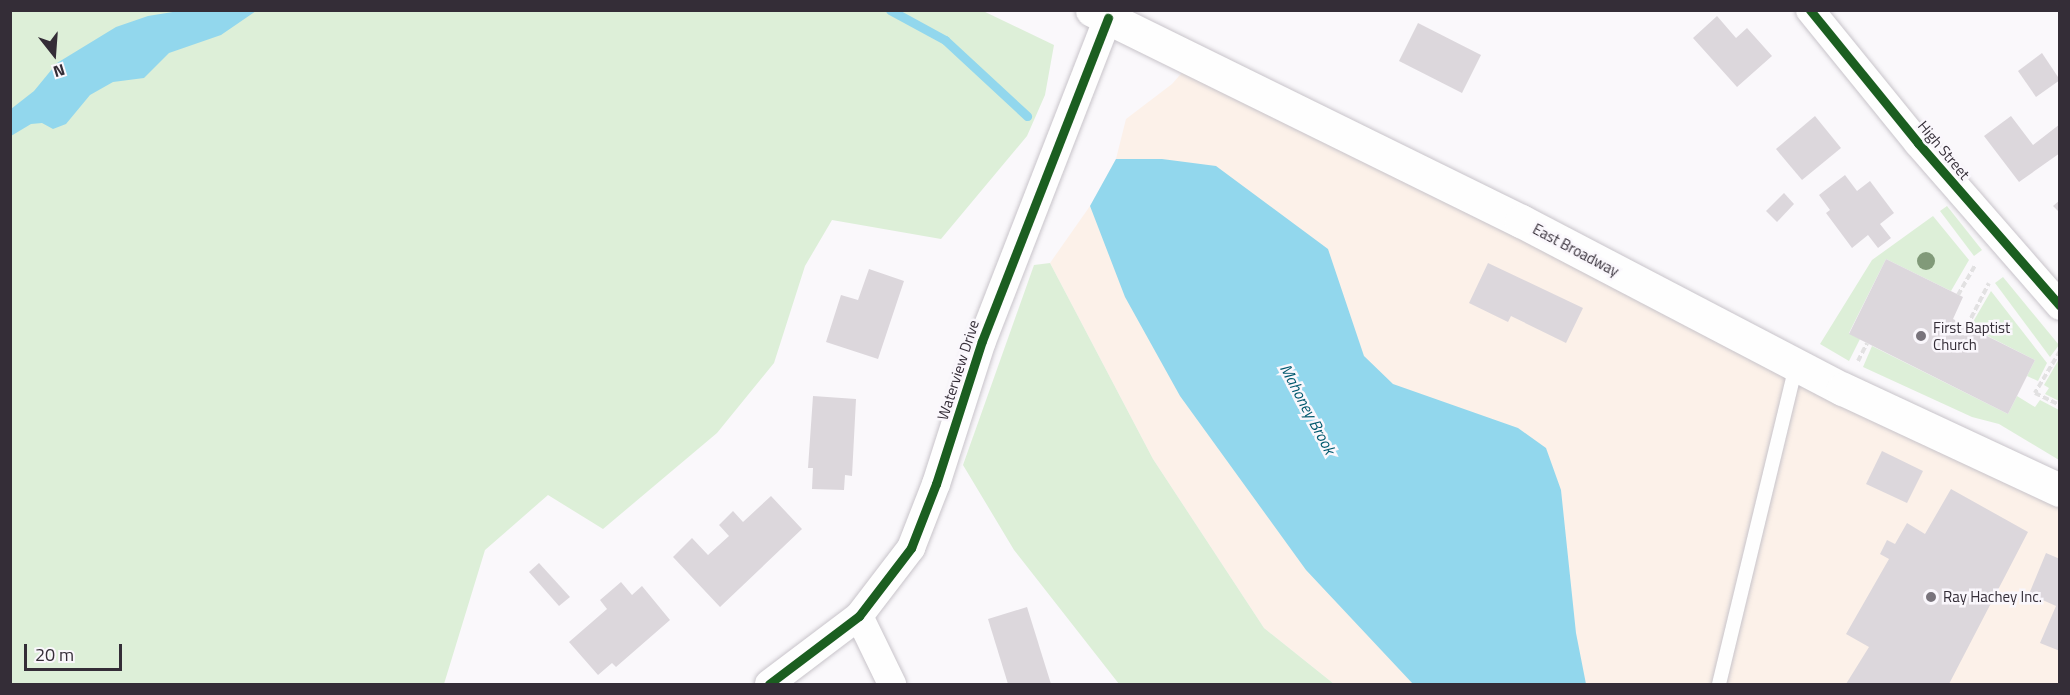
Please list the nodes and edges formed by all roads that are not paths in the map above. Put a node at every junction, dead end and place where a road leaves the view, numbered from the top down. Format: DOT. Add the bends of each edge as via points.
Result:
graph roads {
  1 [pos="1810,10"];
  2 [pos="1100,14"];
  3 [pos="2060,306"];
  4 [pos="1796,365"];
  5 [pos="2060,490"];
  6 [pos="859,616"];
  7 [pos="769,684"];
  8 [pos="892,684"];
  9 [pos="1719,684"];
  1 -- 3 [label="street, High Street" via="1918,143"];
  2 -- 4 [label="main road, East Broadway" via="1521,221"];
  2 -- 6 [label="street, Waterview Drive" via="982,340 921,527 899,567"];
  4 -- 5 [label="main road, East Broadway"];
  4 -- 9 [label="lane"];
  6 -- 7 [label="street, Waterview Drive"];
  6 -- 8 [label="street"];
}
